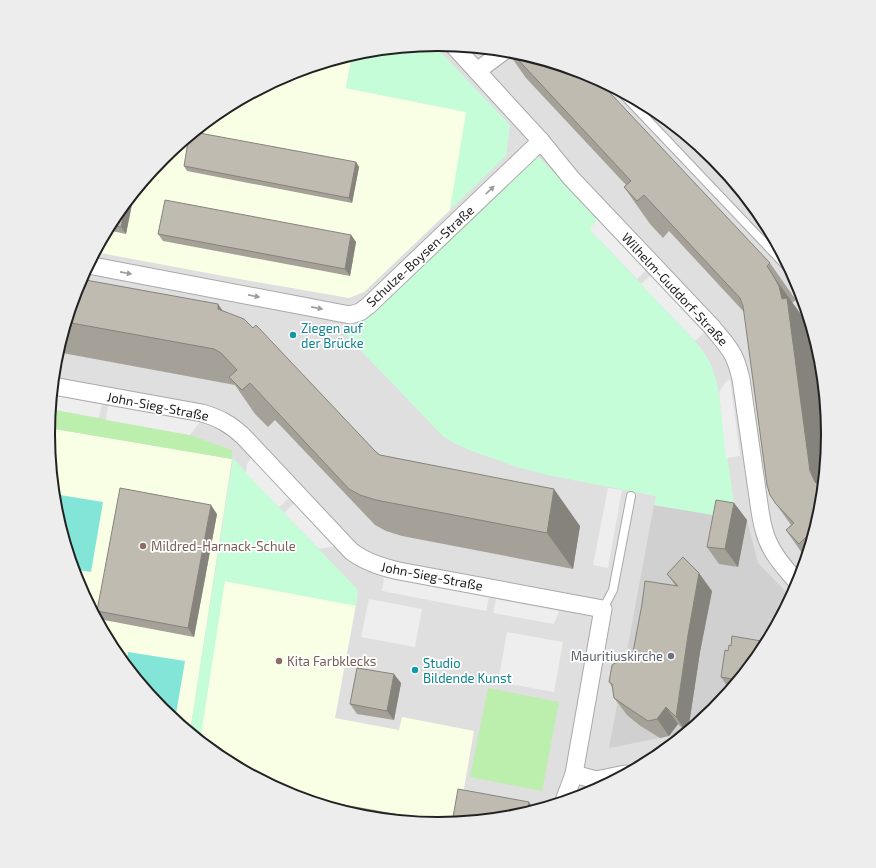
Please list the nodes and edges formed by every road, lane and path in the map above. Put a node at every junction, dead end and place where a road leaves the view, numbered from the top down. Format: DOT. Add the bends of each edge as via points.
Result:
graph roads {
  1 [pos="459,52"];
  2 [pos="497,55"];
  3 [pos="477,71"];
  4 [pos="631,103"];
  5 [pos="541,141"];
  6 [pos="777,257"];
  7 [pos="94,266"];
  8 [pos="58,387"];
  9 [pos="631,496"];
  10 [pos="793,578"];
  11 [pos="603,609"];
  12 [pos="574,774"];
  13 [pos="608,778"];
  14 [pos="566,795"];
  1 -- 3 [label="street, Wilhelm-Guddorf-Straße"];
  2 -- 3 [label="street"];
  3 -- 5 [label="street, Wilhelm-Guddorf-Straße"];
  4 -- 6 [label="lane"];
  7 -- 5 [label="street, Schulze-Boysen-Straße, one-way" via="350,314 360,312"];
  5 -- 10 [label="street, Wilhelm-Guddorf-Straße" via="571,178 712,328 734,356 740,379 764,530 770,546"];
  8 -- 11 [label="street, John-Sieg-Straße" via="202,413 223,421 243,436 352,551 370,563 399,571"];
  9 -- 11 [label="lane" via="613,590"];
  11 -- 12 [label="street"];
  12 -- 13 [label="street" via="596,780"];
  12 -- 14 [label="street"];
}
